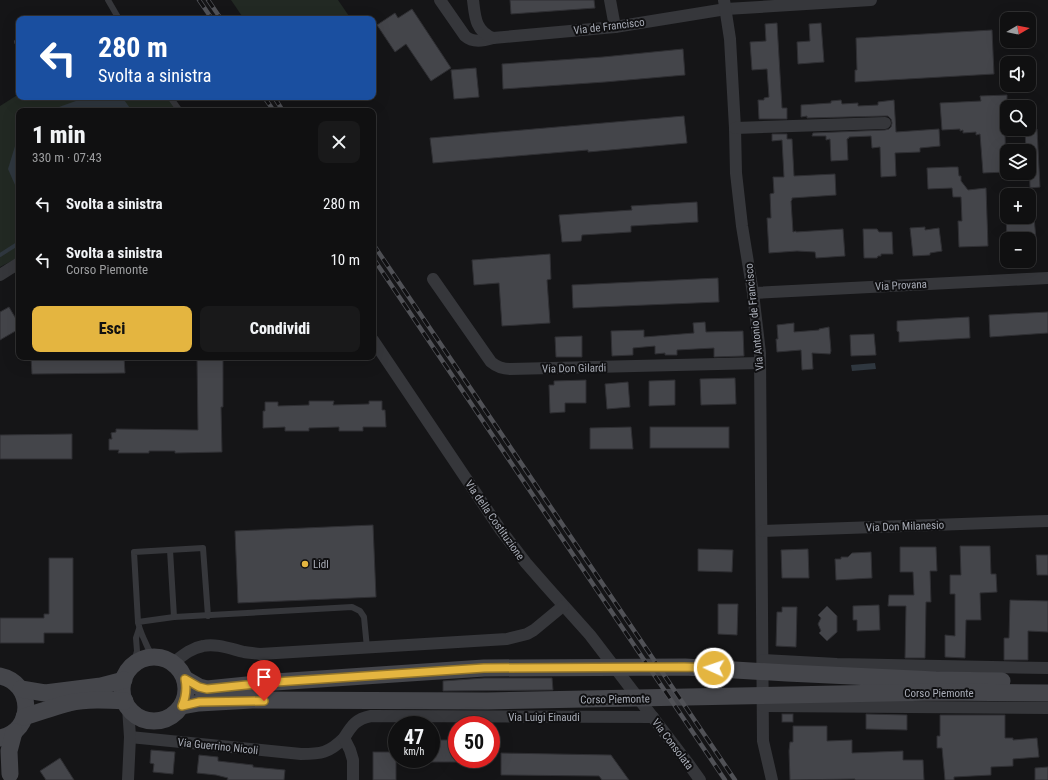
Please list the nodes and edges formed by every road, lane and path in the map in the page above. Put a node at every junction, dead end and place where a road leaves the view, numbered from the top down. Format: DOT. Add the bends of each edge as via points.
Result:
graph roads {
  1 [pos="108,0"];
  2 [pos="440,0"];
  3 [pos="473,0"];
  4 [pos="610,0"];
  5 [pos="871,0"];
  6 [pos="816,2"];
  7 [pos="725,5"];
  8 [pos="117,16"];
  9 [pos="615,27"];
  10 [pos="492,38"];
  11 [pos="885,123"];
  12 [pos="735,128"];
  13 [pos="16,265"];
  14 [pos="0,275"];
  15 [pos="1048,278"];
  16 [pos="433,279"];
  17 [pos="753,293"];
  18 [pos="376,344"];
  19 [pos="760,363"];
  20 [pos="1048,521"];
  21 [pos="762,531"];
  22 [pos="170,550"];
  23 [pos="563,606"];
  24 [pos="208,616"];
  25 [pos="174,617"];
  26 [pos="138,622"];
  27 [pos="139,629"];
  28 [pos="367,648"];
  29 [pos="154,657"];
  30 [pos="763,660"];
  31 [pos="173,663"];
  32 [pos="133,665"];
  33 [pos="1048,668"];
  34 [pos="0,676"];
  35 [pos="185,679"];
  36 [pos="124,680"];
  37 [pos="1048,682"];
  38 [pos="936,686"];
  39 [pos="21,689"];
  40 [pos="632,689"];
  41 [pos="1048,693"];
  42 [pos="126,704"];
  43 [pos="182,706"];
  44 [pos="763,706"];
  45 [pos="1048,708"];
  46 [pos="24,717"];
  47 [pos="653,717"];
  48 [pos="7,735"];
  49 [pos="130,737"];
  50 [pos="344,738"];
  51 [pos="0,756"];
  52 [pos="11,777"];
  53 [pos="128,780"];
  54 [pos="353,780"];
  55 [pos="700,780"];
  56 [pos="772,780"];
  1 -- 8 [label="lane"];
  2 -- 10 [label="street, Via de Francisco" via="468,39 482,41"];
  3 -- 10 [label="street" via="478,26 485,35"];
  4 -- 9 [label="street"];
  5 -- 6 [label="street, Via de Francisco"];
  6 -- 7 [label="street, Via de Francisco"];
  7 -- 9 [label="street, Via de Francisco"];
  7 -- 12 [label="street, Via Antonio de Francisco" via="730,39"];
  9 -- 10 [label="street, Via de Francisco"];
  11 -- 12 [label="street"];
  12 -- 17 [label="street, Via Antonio de Francisco" via="736,173"];
  13 -- 14 [label="street"];
  15 -- 17 [label="street, Via Provana"];
  16 -- 19 [label="street, Via Don Gilardi" via="491,362 502,368"];
  17 -- 19 [label="street, Via Antonio de Francisco"];
  18 -- 23 [label="street, Via della Costituzione" via="500,529"];
  19 -- 21 [label="street, Via Antonio de Francisco"];
  20 -- 21 [label="street, Via Don Milanesio"];
  21 -- 30 [label="street, Via Antonio de Francisco"];
  22 -- 24 [label="lane" via="203,548"];
  22 -- 25 [label="lane"];
  22 -- 26 [label="lane" via="134,552"];
  23 -- 28 [label="street" via="534,630 518,637"];
  23 -- 40 [label="street, Via della Costituzione" via="590,635"];
  24 -- 25 [label="lane"];
  24 -- 28 [label="lane" via="352,607 360,611 364,617"];
  25 -- 26 [label="lane"];
  26 -- 27 [label="lane"];
  27 -- 29 [label="lane" via="149,652"];
  27 -- 32 [label="lane"];
  28 -- 31 [label="street" via="260,654 204,646 187,652"];
  29 -- 31 [label="main road"];
  29 -- 32 [label="main road" via="143,659"];
  30 -- 33 [label="street"];
  30 -- 44 [label="street, Via Antonio de Francisco"];
  31 -- 35 [label="main road"];
  32 -- 36 [label="main road"];
  34 -- 39 [label="main road" via="9,678"];
  35 -- 38 [label="main road, Corso Piemonte" via="207,689 484,668 677,667"];
  35 -- 43 [label="main road" via="185,699"];
  36 -- 39 [label="main road" via="101,686 45,693"];
  36 -- 42 [label="main road" via="123,693"];
  37 -- 38 [label="main road, Corso Piemonte"];
  38 -- 41 [label="main road, Corso Piemonte"];
  38 -- 43 [label="main road, Corso Piemonte" via="487,701 252,700 199,702"];
  39 -- 46 [label="main road" via="26,701"];
  40 -- 47 [label="street, Via Consolata"];
  42 -- 43 [label="main road" via="140,718 154,721 167,718"];
  42 -- 46 [label="main road" via="97,700 71,703"];
  42 -- 49 [label="street"];
  44 -- 45 [label="street"];
  44 -- 56 [label="street, Via Antonio de Francisco" via="763,741"];
  46 -- 48 [label="main road" via="22,723"];
  47 -- 50 [label="street, Via Luigi Einaudi" via="371,716 362,718 351,726"];
  47 -- 55 [label="street, Via Consolata"];
  48 -- 52 [label="main road"];
  49 -- 50 [label="street, Via Guerrino Nicoli" via="301,754 328,751"];
  49 -- 53 [label="street"];
  50 -- 54 [label="street" via="353,760"];
  51 -- 52 [label="main road"];
}
